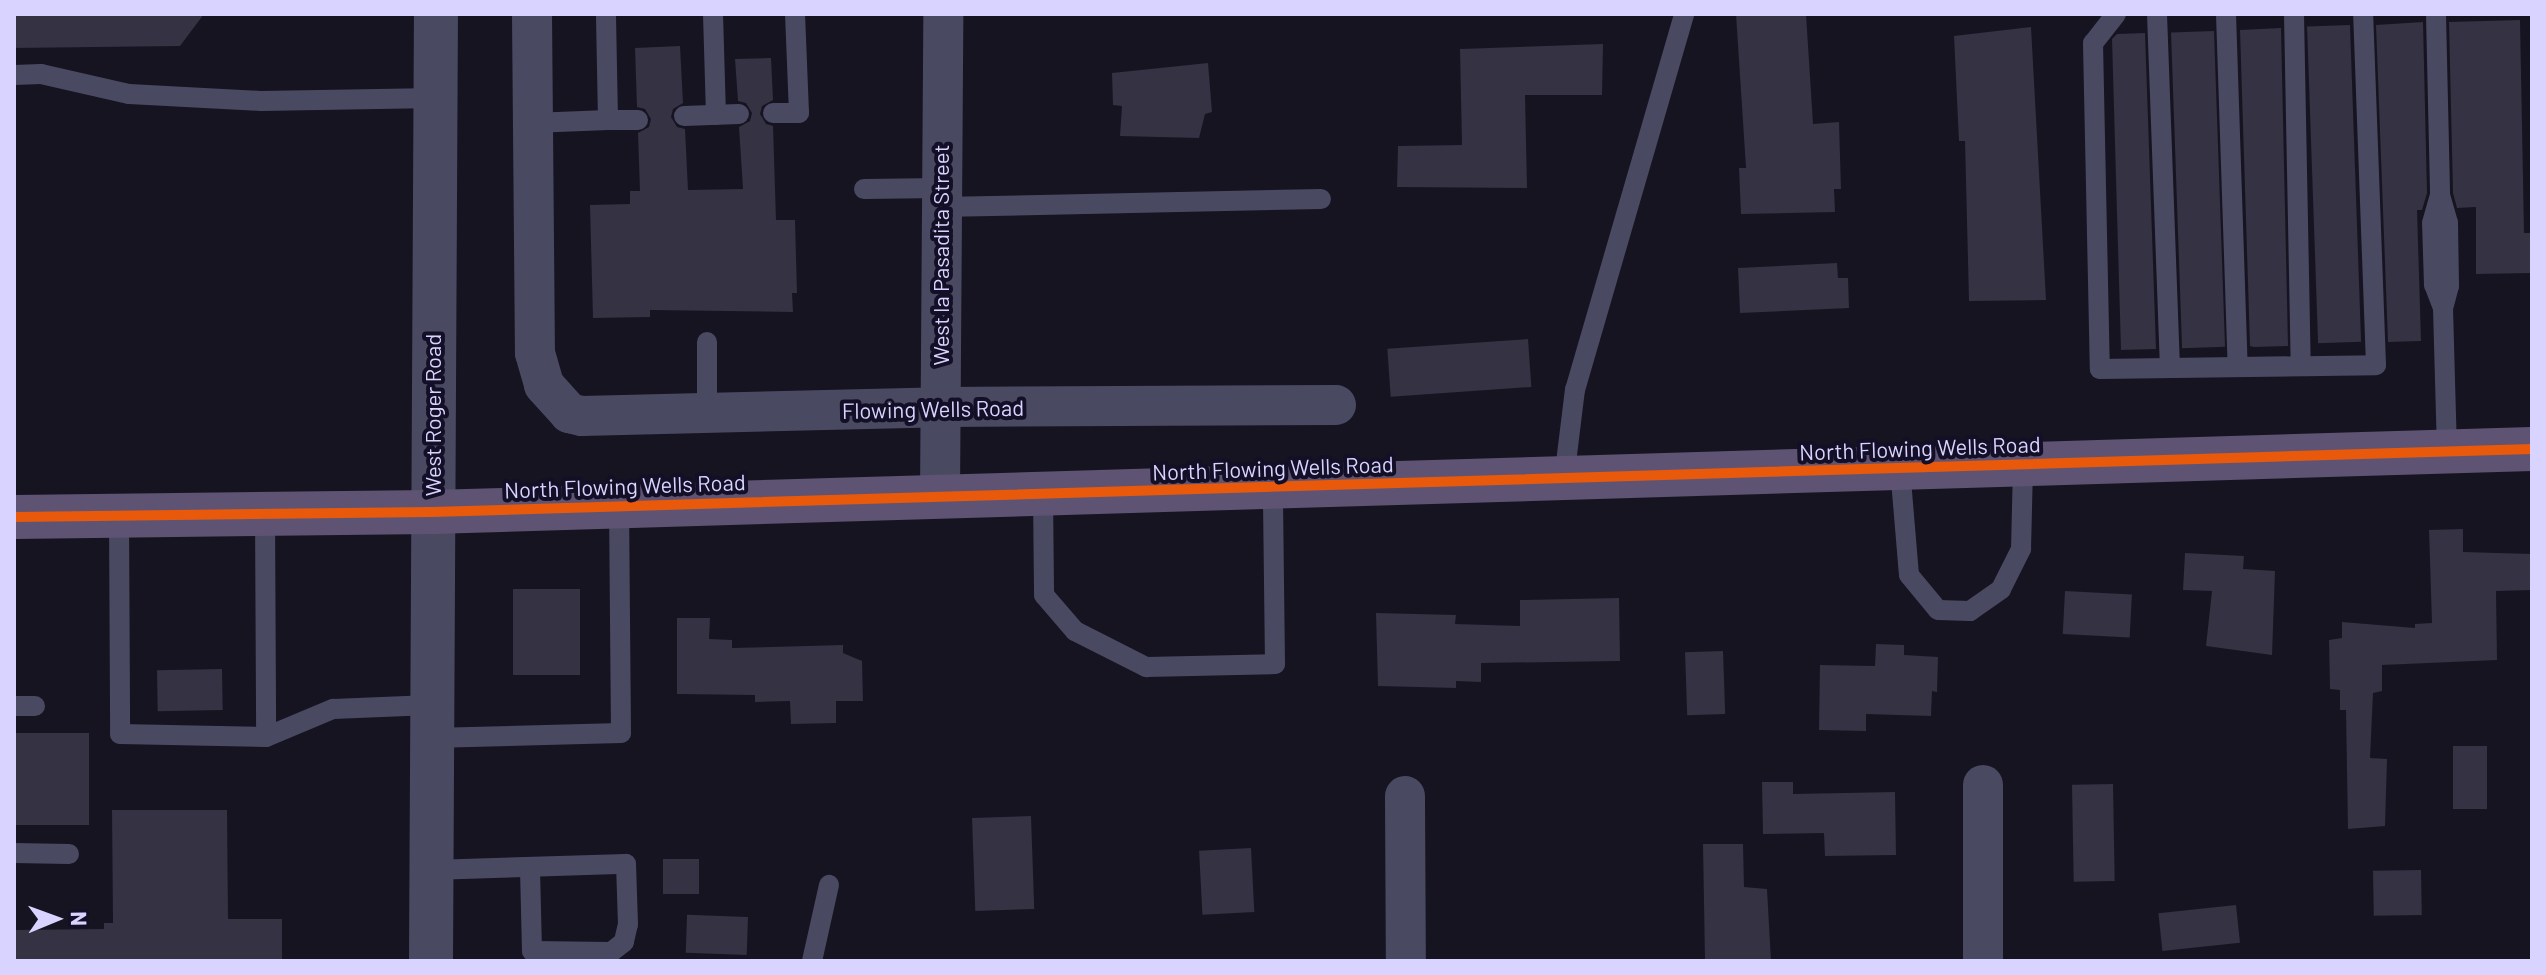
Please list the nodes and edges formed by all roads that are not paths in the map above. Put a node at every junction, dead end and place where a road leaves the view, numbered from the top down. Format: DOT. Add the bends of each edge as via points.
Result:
graph roads {
  1 [pos="436,14"];
  2 [pos="532,14"];
  3 [pos="606,14"];
  4 [pos="713,14"];
  5 [pos="795,14"];
  6 [pos="943,14"];
  7 [pos="1684,14"];
  8 [pos="2116,14"];
  9 [pos="2157,14"];
  10 [pos="2226,14"];
  11 [pos="2294,14"];
  12 [pos="2363,14"];
  13 [pos="2436,14"];
  14 [pos="14,75"];
  15 [pos="436,98"];
  16 [pos="773,113"];
  17 [pos="739,114"];
  18 [pos="716,115"];
  19 [pos="684,116"];
  20 [pos="608,120"];
  21 [pos="638,120"];
  22 [pos="532,123"];
  23 [pos="864,189"];
  24 [pos="942,197"];
  25 [pos="1321,199"];
  26 [pos="707,342"];
  27 [pos="2301,366"];
  28 [pos="2238,367"];
  29 [pos="2170,368"];
  30 [pos="1336,405"];
  31 [pos="941,407"];
  32 [pos="707,413"];
  33 [pos="2532,449"];
  34 [pos="2447,451"];
  35 [pos="2023,465"];
  36 [pos="1900,468"];
  37 [pos="1564,479"];
  38 [pos="1273,488"];
  39 [pos="1043,494"];
  40 [pos="940,496"];
  41 [pos="619,506"];
  42 [pos="432,512"];
  43 [pos="265,514"];
  44 [pos="119,516"];
  45 [pos="14,517"];
  46 [pos="431,721"];
  47 [pos="266,737"];
  48 [pos="1983,785"];
  49 [pos="1405,796"];
  50 [pos="14,853"];
  51 [pos="69,854"];
  52 [pos="530,867"];
  53 [pos="431,870"];
  54 [pos="829,885"];
  55 [pos="532,956"];
  56 [pos="431,961"];
  57 [pos="812,961"];
  58 [pos="1406,961"];
  59 [pos="1983,961"];
  1 -- 15 [label="street, West Roger Road"];
  2 -- 22 [label="street"];
  3 -- 20 [label="lane"];
  4 -- 18 [label="lane"];
  5 -- 16 [label="lane" via="799,113"];
  6 -- 24 [label="street, West la Pasadita Street"];
  7 -- 37 [label="lane" via="1575,390"];
  8 -- 29 [label="lane" via="2093,43 2100,369"];
  9 -- 29 [label="lane"];
  10 -- 28 [label="lane"];
  11 -- 27 [label="lane"];
  12 -- 27 [label="lane" via="2376,365"];
  13 -- 34 [label="lane" via="2440,195 2432,223 2434,285 2443,308"];
  14 -- 15 [label="lane" via="41,74 129,94 261,101"];
  15 -- 42 [label="street, West Roger Road"];
  17 -- 18 [label="lane"];
  18 -- 19 [label="lane"];
  20 -- 21 [label="lane"];
  20 -- 22 [label="lane"];
  22 -- 32 [label="street, Flowing Wells Road" via="535,353 544,385 569,413 582,416"];
  23 -- 24 [label="lane"];
  24 -- 25 [label="lane"];
  24 -- 31 [label="street, West la Pasadita Street"];
  26 -- 32 [label="lane"];
  27 -- 28 [label="lane"];
  28 -- 29 [label="lane"];
  30 -- 31 [label="street, Flowing Wells Road"];
  31 -- 32 [label="street, Flowing Wells Road"];
  31 -- 40 [label="street, West la Pasadita Street"];
  33 -- 34 [label="main road, North Flowing Wells Road"];
  34 -- 35 [label="main road, North Flowing Wells Road"];
  35 -- 36 [label="main road, North Flowing Wells Road"];
  35 -- 36 [label="lane" via="2021,549 2001,589 1970,611 1938,610 1909,575"];
  36 -- 37 [label="main road, North Flowing Wells Road"];
  37 -- 38 [label="main road, North Flowing Wells Road"];
  38 -- 39 [label="main road, North Flowing Wells Road"];
  38 -- 39 [label="lane" via="1275,664 1261,665 1146,667 1075,631 1044,595"];
  39 -- 40 [label="main road, North Flowing Wells Road"];
  40 -- 41 [label="main road, North Flowing Wells Road"];
  41 -- 42 [label="main road, North Flowing Wells Road"];
  41 -- 46 [label="lane" via="621,733"];
  42 -- 43 [label="main road, North Flowing Wells Road"];
  42 -- 46 [label="street, West Roger Road"];
  43 -- 44 [label="main road, North Flowing Wells Road"];
  43 -- 47 [label="lane"];
  44 -- 45 [label="main road, North Flowing Wells Road"];
  44 -- 47 [label="lane" via="120,734"];
  46 -- 47 [label="lane" via="333,709"];
  46 -- 53 [label="street, West Roger Road"];
  48 -- 59 [label="street"];
  49 -- 58 [label="street"];
  50 -- 51 [label="lane"];
  52 -- 53 [label="lane"];
  52 -- 55 [label="lane"];
  52 -- 55 [label="lane" via="626,864 628,924 624,942 611,952"];
  53 -- 56 [label="street, West Roger Road"];
  54 -- 57 [label="lane"];
}
